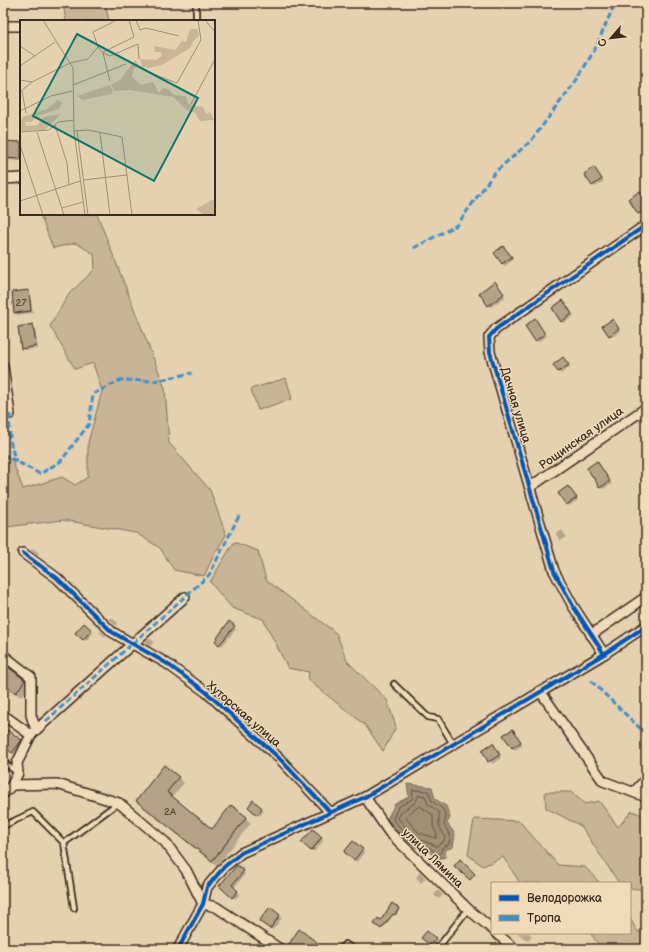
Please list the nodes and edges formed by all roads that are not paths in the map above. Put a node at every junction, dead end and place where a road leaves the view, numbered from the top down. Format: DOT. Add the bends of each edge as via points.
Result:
graph roads {
  1 [pos="196,3"];
  2 [pos="196,20"];
  3 [pos="3,26"];
  4 [pos="20,26"];
  5 [pos="20,178"];
  6 [pos="3,179"];
  7 [pos="646,225"];
  8 [pos="3,366"];
  9 [pos="646,408"];
  10 [pos="10,414"];
  11 [pos="530,488"];
  12 [pos="23,553"];
  13 [pos="646,597"];
  14 [pos="185,598"];
  15 [pos="646,626"];
  16 [pos="590,635"];
  17 [pos="133,645"];
  18 [pos="604,654"];
  19 [pos="3,655"];
  20 [pos="394,684"];
  21 [pos="540,691"];
  22 [pos="3,715"];
  23 [pos="33,733"];
  24 [pos="453,744"];
  25 [pos="3,762"];
  26 [pos="18,773"];
  27 [pos="646,779"];
  28 [pos="12,785"];
  29 [pos="634,792"];
  30 [pos="3,794"];
  31 [pos="365,797"];
  32 [pos="646,797"];
  33 [pos="119,802"];
  34 [pos="330,812"];
  35 [pos="3,826"];
  36 [pos="64,843"];
  37 [pos="203,904"];
  38 [pos="74,908"];
  39 [pos="468,909"];
  40 [pos="491,928"];
  41 [pos="497,934"];
  42 [pos="178,949"];
  43 [pos="280,949"];
  44 [pos="340,949"];
  45 [pos="353,949"];
  46 [pos="437,949"];
  47 [pos="515,949"];
  1 -- 2 [label="lane"];
  3 -- 4 [label="street"];
  5 -- 6 [label="street"];
  7 -- 11 [label="street, Дачная улица" via="496,329 489,337 490,352"];
  8 -- 10 [label="street"];
  9 -- 11 [label="street, Рощинская улица"];
  11 -- 16 [label="street, Дачная улица" via="554,570"];
  12 -- 17 [label="street, Хуторская улица" via="57,578 112,632"];
  13 -- 16 [label="street"];
  14 -- 17 [label="street"];
  15 -- 18 [label="street"];
  16 -- 18 [label="street, Дачная улица"];
  17 -- 23 [label="street"];
  17 -- 34 [label="street, Хуторская улица" via="166,663 206,692 279,758"];
  18 -- 21 [label="street"];
  19 -- 23 [label="street" via="30,677"];
  20 -- 24 [label="lane" via="428,717 438,719"];
  21 -- 24 [label="street"];
  21 -- 29 [label="street" via="603,781"];
  22 -- 23 [label="street"];
  23 -- 26 [label="street" via="17,763"];
  24 -- 31 [label="street"];
  25 -- 26 [label="lane"];
  26 -- 28 [label="street"];
  27 -- 29 [label="street"];
  28 -- 30 [label="street"];
  28 -- 33 [label="street" via="57,784"];
  29 -- 32 [label="street"];
  31 -- 34 [label="street"];
  31 -- 39 [label="street, улица Лямина" via="389,832"];
  33 -- 36 [label="lane"];
  33 -- 37 [label="street" via="165,842 186,870"];
  34 -- 37 [label="street" via="241,853 224,867 207,887"];
  35 -- 36 [label="lane" via="34,812"];
  36 -- 38 [label="lane"];
  37 -- 42 [label="street"];
  37 -- 43 [label="street" via="216,907"];
  39 -- 40 [label="street, улица Лямина"];
  39 -- 46 [label="lane"];
  41 -- 47 [label="street"];
  44 -- 45 [label="lane" via="345,944"];
}
